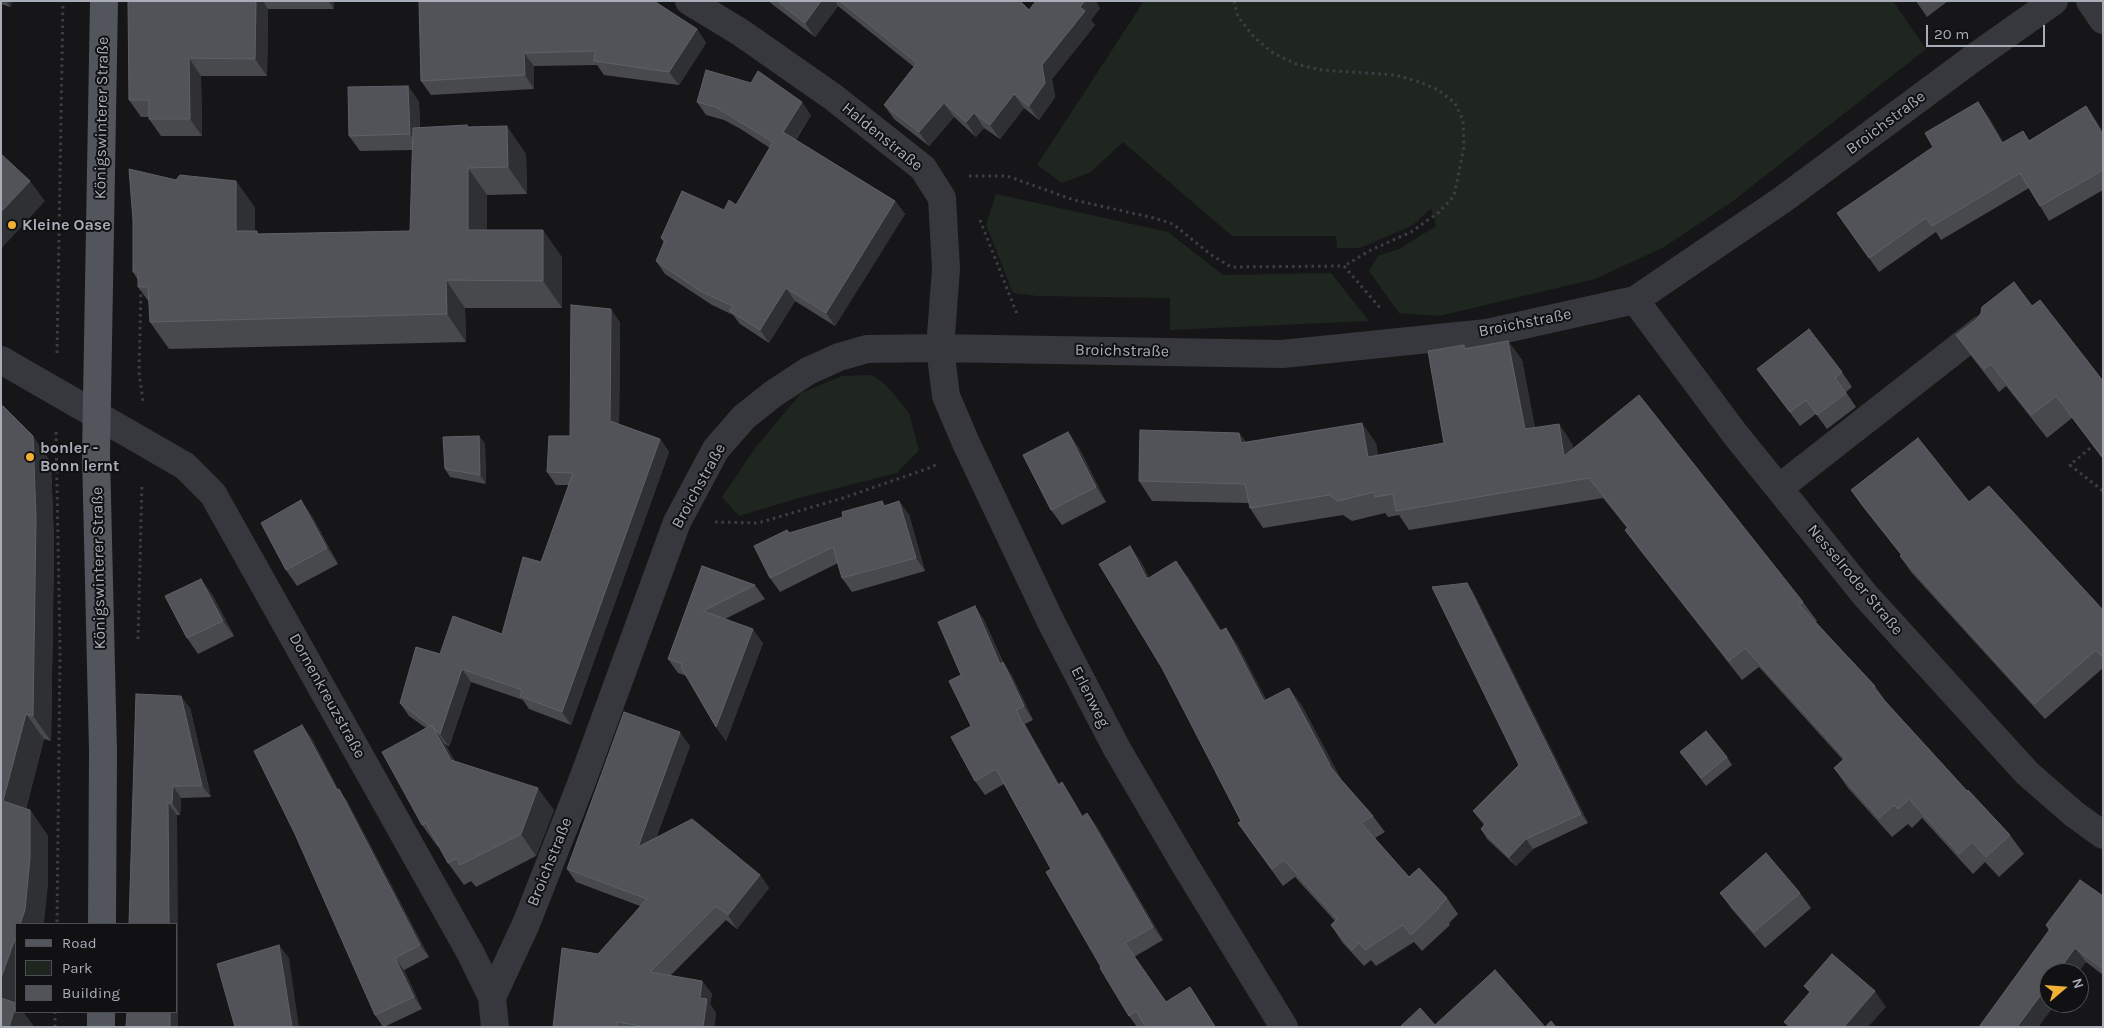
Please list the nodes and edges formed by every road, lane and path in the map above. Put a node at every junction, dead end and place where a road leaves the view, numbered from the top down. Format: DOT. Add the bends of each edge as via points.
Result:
graph roads {
  1 [pos="104,1"];
  2 [pos="689,1"];
  3 [pos="1234,1"];
  4 [pos="2054,1"];
  5 [pos="2090,1"];
  6 [pos="2103,20"];
  7 [pos="970,176"];
  8 [pos="972,185"];
  9 [pos="942,198"];
  10 [pos="978,214"];
  11 [pos="1344,266"];
  12 [pos="1635,300"];
  13 [pos="1982,328"];
  14 [pos="1407,341"];
  15 [pos="940,348"];
  16 [pos="1032,350"];
  17 [pos="1,360"];
  18 [pos="139,372"];
  19 [pos="97,413"];
  20 [pos="144,442"];
  21 [pos="966,443"];
  22 [pos="2096,444"];
  23 [pos="1779,488"];
  24 [pos="2103,491"];
  25 [pos="677,522"];
  26 [pos="138,640"];
  27 [pos="2103,835"];
  28 [pos="102,923"];
  29 [pos="492,997"];
  30 [pos="55,1013"];
  31 [pos="101,1013"];
  32 [pos="55,1027"];
  33 [pos="101,1027"];
  34 [pos="496,1027"];
  35 [pos="1284,1027"];
  1 -- 19 [label="main road, Königswinterer Straße"];
  2 -- 9 [label="street, Haldenstraße" via="833,97 923,168"];
  3 -- 11 [label="path" via="1238,17 1273,53 1296,64 1321,70 1395,75 1420,82 1455,103 1463,120 1464,147 1454,196 1438,213 1411,232"];
  4 -- 12 [label="street, Broichstraße" via="1782,200"];
  5 -- 6 [label="street"];
  7 -- 8 [label="path"];
  7 -- 9 [label="path"];
  7 -- 11 [label="path" via="1007,176 1074,200 1173,224 1210,254 1231,266"];
  9 -- 15 [label="street, Haldenstraße" via="946,269"];
  10 -- 16 [label="path"];
  11 -- 14 [label="path"];
  12 -- 14 [label="street, Broichstraße" via="1486,332"];
  12 -- 23 [label="street, Nesselroder Straße"];
  13 -- 23 [label="street"];
  14 -- 16 [label="street, Broichstraße" via="1282,354"];
  15 -- 16 [label="street, Broichstraße"];
  15 -- 21 [label="street, Erlenweg" via="946,396"];
  15 -- 25 [label="street, Broichstraße" via="867,349 808,371 773,394 744,417 716,450"];
  17 -- 19 [label="street, Dornenkreuzstraße"];
  18 -- 20 [label="path" via="144,402"];
  19 -- 20 [label="street, Dornenkreuzstraße"];
  19 -- 28 [label="main road, Königswinterer Straße" via="103,751"];
  20 -- 26 [label="path"];
  20 -- 29 [label="street, Dornenkreuzstraße" via="185,466 213,494"];
  21 -- 25 [label="path" via="932,467 843,498 758,522"];
  21 -- 35 [label="street, Erlenweg" via="1051,622 1117,749"];
  22 -- 24 [label="path" via="2070,465"];
  23 -- 27 [label="street, Nesselroder Straße" via="1860,590 2027,773"];
  25 -- 29 [label="street, Broichstraße" via="581,784 526,924"];
  29 -- 34 [label="street, Dornenkreuzstraße"];
  30 -- 32 [label="path"];
  31 -- 33 [label="main road"];
}
